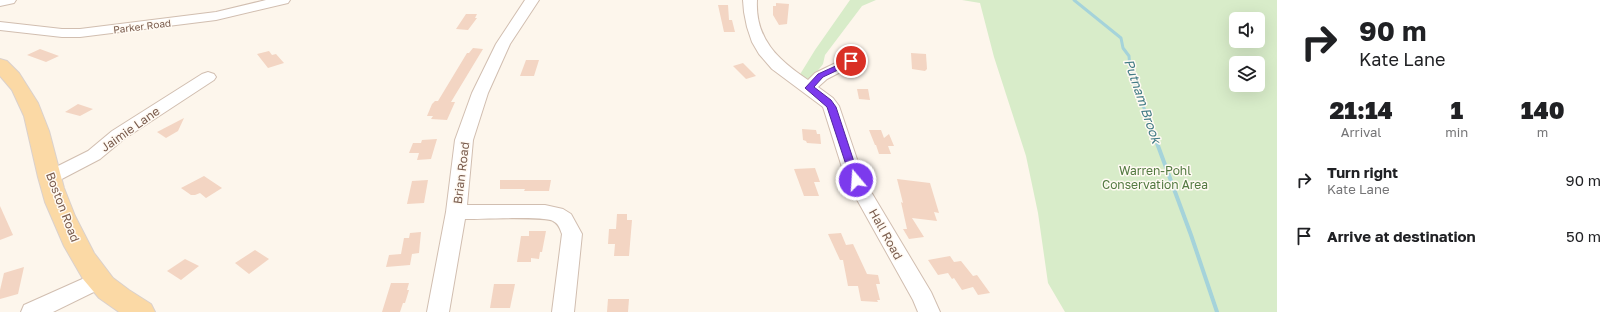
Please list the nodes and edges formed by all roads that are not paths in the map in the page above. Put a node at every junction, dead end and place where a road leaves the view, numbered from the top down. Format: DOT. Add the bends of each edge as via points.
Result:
graph roads {
  1 [pos="10,0"];
  2 [pos="283,0"];
  3 [pos="532,0"];
  4 [pos="750,0"];
  5 [pos="0,2"];
  6 [pos="0,26"];
  7 [pos="851,61"];
  8 [pos="0,65"];
  9 [pos="208,76"];
  10 [pos="809,88"];
  11 [pos="49,178"];
  12 [pos="456,212"];
  13 [pos="98,280"];
  14 [pos="32,312"];
  15 [pos="141,312"];
  16 [pos="438,312"];
  17 [pos="563,312"];
  18 [pos="929,312"];
  1 -- 5 [label="street"];
  2 -- 6 [label="street, Parker Road" via="216,16 80,33"];
  3 -- 12 [label="street, Brian Road" via="503,44 480,93 464,140"];
  4 -- 10 [label="street, Hall Road" via="753,26 761,48 772,61"];
  7 -- 10 [label="street" via="821,76"];
  8 -- 11 [label="main road, Boston Road" via="16,81 33,111"];
  9 -- 11 [label="street, Jaimie Lane" via="118,135 94,155"];
  10 -- 18 [label="street, Hall Road" via="832,107 856,180"];
  11 -- 13 [label="main road, Boston Road" via="68,227"];
  12 -- 16 [label="street, Brian Road"];
  12 -- 17 [label="street" via="539,212 562,216 569,224 572,234"];
  13 -- 14 [label="street"];
  13 -- 15 [label="main road, Boston Road"];
}
